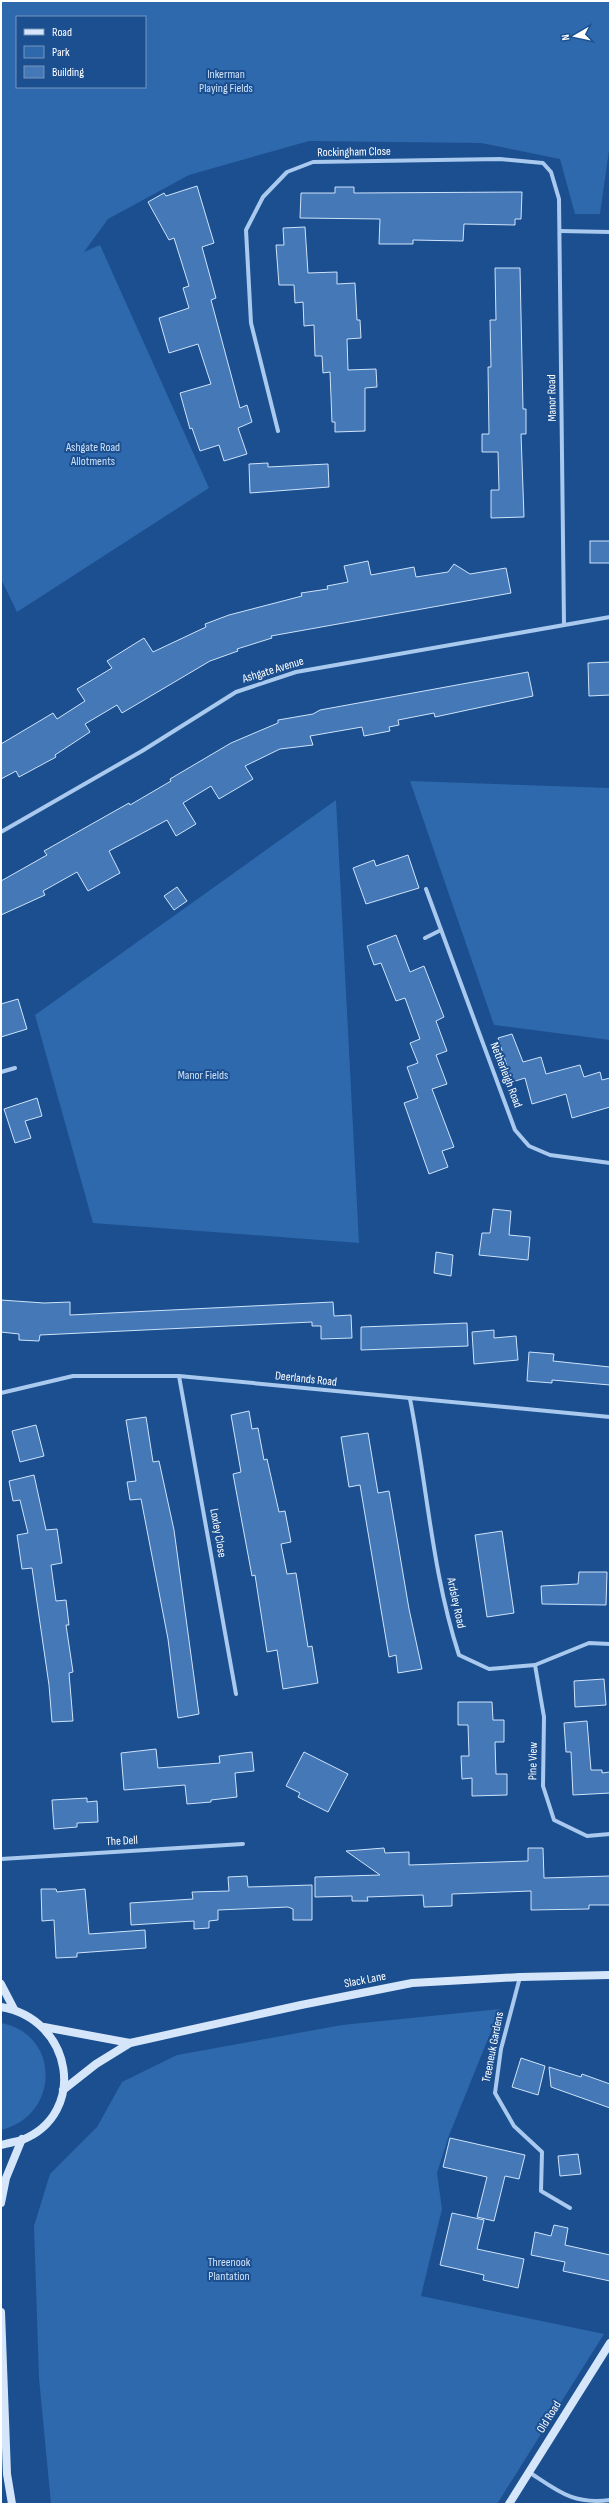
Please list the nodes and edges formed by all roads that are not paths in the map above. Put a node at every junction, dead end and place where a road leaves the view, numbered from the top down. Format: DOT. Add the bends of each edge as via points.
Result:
graph roads {
  1 [pos="551,172"];
  2 [pos="560,231"];
  3 [pos="610,232"];
  4 [pos="278,430"];
  5 [pos="610,617"];
  6 [pos="564,624"];
  7 [pos="1,832"];
  8 [pos="426,889"];
  9 [pos="440,930"];
  10 [pos="425,938"];
  11 [pos="15,1068"];
  12 [pos="1,1072"];
  13 [pos="610,1163"];
  14 [pos="179,1376"];
  15 [pos="1,1393"];
  16 [pos="410,1399"];
  17 [pos="610,1418"];
  18 [pos="610,1644"];
  19 [pos="534,1665"];
  20 [pos="236,1694"];
  21 [pos="610,1834"];
  22 [pos="244,1844"];
  23 [pos="1,1859"];
  24 [pos="610,1975"];
  25 [pos="520,1976"];
  26 [pos="1,1984"];
  27 [pos="1,2007"];
  28 [pos="14,2009"];
  29 [pos="44,2027"];
  30 [pos="130,2043"];
  31 [pos="63,2090"];
  32 [pos="22,2140"];
  33 [pos="1,2145"];
  34 [pos="1,2203"];
  35 [pos="570,2208"];
  36 [pos="1,2312"];
  37 [pos="610,2343"];
  38 [pos="529,2472"];
  39 [pos="610,2500"];
  40 [pos="12,2504"];
  41 [pos="509,2504"];
  1 -- 2 [label="street, Manor Road" via="559,199"];
  1 -- 4 [label="street, Rockingham Close" via="542,163 493,159 313,162 287,172 263,197 246,230 251,323"];
  2 -- 3 [label="street"];
  2 -- 6 [label="street, Manor Road"];
  5 -- 6 [label="street, Ashgate Avenue"];
  6 -- 7 [label="street, Ashgate Avenue" via="296,672 236,692 128,759"];
  8 -- 9 [label="street, Netherleigh Road"];
  9 -- 10 [label="street"];
  9 -- 13 [label="street, Netherleigh Road" via="516,1130 529,1146 550,1155"];
  11 -- 12 [label="street"];
  14 -- 15 [label="street, Deerlands Road" via="74,1376"];
  14 -- 16 [label="street, Deerlands Road"];
  14 -- 20 [label="street, Loxley Close"];
  16 -- 17 [label="street, Deerlands Road"];
  16 -- 19 [label="street, Ardsley Road" via="445,1612 459,1655 489,1669"];
  18 -- 19 [label="street, Ardsley Road" via="589,1643"];
  19 -- 21 [label="street, Pine View" via="544,1717 543,1786 554,1820 587,1836"];
  22 -- 23 [label="street, The Dell"];
  24 -- 25 [label="main road, Slack Lane"];
  25 -- 30 [label="main road, Slack Lane" via="412,1983"];
  25 -- 35 [label="street, Treeneuk Gardens" via="501,2049 495,2093 514,2126 542,2152 541,2191"];
  26 -- 28 [label="main road"];
  27 -- 28 [label="main road"];
  28 -- 29 [label="main road" via="30,2016"];
  29 -- 30 [label="main road, Slack Lane"];
  29 -- 31 [label="main road" via="55,2040 61,2056"];
  30 -- 31 [label="main road, Slack Lane" via="96,2064"];
  31 -- 32 [label="main road" via="48,2120"];
  32 -- 33 [label="main road"];
  32 -- 34 [label="main road" via="6,2178"];
  36 -- 40 [label="main road" via="7,2474"];
  37 -- 38 [label="main road, Old Road"];
  38 -- 39 [label="street" via="569,2498"];
  38 -- 41 [label="main road, Old Road"];
}
